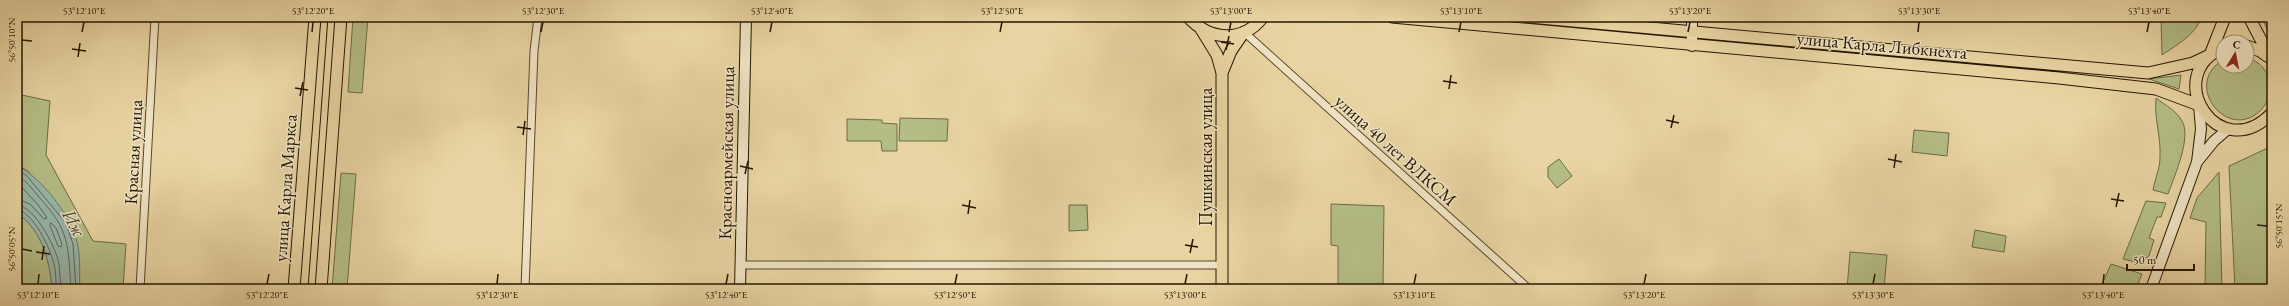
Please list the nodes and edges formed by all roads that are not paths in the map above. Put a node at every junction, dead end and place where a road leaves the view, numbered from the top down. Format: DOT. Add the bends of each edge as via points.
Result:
graph roads {
  1 [pos="155,17"];
  2 [pos="315,17"];
  3 [pos="341,17"];
  4 [pos="538,17"];
  5 [pos="746,17"];
  6 [pos="1188,17"];
  7 [pos="1392,17"];
  8 [pos="1529,17"];
  9 [pos="1692,17"];
  10 [pos="2225,17"];
  11 [pos="2249,17"];
  12 [pos="1263,19"];
  13 [pos="1201,29"];
  14 [pos="1244,32"];
  15 [pos="1692,32"];
  16 [pos="1692,46"];
  17 [pos="2255,49"];
  18 [pos="2215,52"];
  19 [pos="2210,55"];
  20 [pos="2272,60"];
  21 [pos="1222,73"];
  22 [pos="2199,105"];
  23 [pos="2272,113"];
  24 [pos="2268,120"];
  25 [pos="2228,129"];
  26 [pos="2197,162"];
  27 [pos="740,265"];
  28 [pos="1222,265"];
  29 [pos="140,289"];
  30 [pos="294,289"];
  31 [pos="321,289"];
  32 [pos="525,289"];
  33 [pos="740,289"];
  34 [pos="1222,289"];
  35 [pos="1529,289"];
  36 [pos="2151,289"];
  1 -- 29 [label="street, Красная улица"];
  2 -- 30 [label="main road, улица Карла Маркса"];
  3 -- 31 [label="main road"];
  4 -- 32 [label="street" via="534,51"];
  5 -- 27 [label="street, Красноармейская улица"];
  6 -- 13 [label="main road"];
  7 -- 16 [label="main road, улица Карла Либкнехта"];
  8 -- 15 [label="main road, улица Карла Либкнехта"];
  9 -- 15 [label="street"];
  10 -- 19 [label="main road"];
  11 -- 20 [label="main road"];
  12 -- 14 [label="main road"];
  13 -- 14 [label="main road" via="1222,37"];
  13 -- 21 [label="main road, Пушкинская улица" via="1217,55"];
  14 -- 21 [label="main road, Пушкинская улица" via="1231,51"];
  14 -- 35 [label="street, улица 40 лет ВЛКСМ"];
  15 -- 16 [label="street"];
  15 -- 19 [label="main road, улица Карла Либкнехта" via="2148,73 2193,63"];
  16 -- 22 [label="main road, улица Карла Либкнехта" via="2060,78 2145,88 2172,94"];
  17 -- 20 [label="main road"];
  18 -- 19 [label="main road, улица Карла Либкнехта"];
  19 -- 22 [label="main road" via="2197,78 2196,92"];
  21 -- 28 [label="main road, Пушкинская улица"];
  22 -- 25 [label="main road" via="2206,116"];
  22 -- 26 [label="street" via="2201,129"];
  23 -- 24 [label="main road"];
  24 -- 25 [label="main road" via="2247,129"];
  25 -- 26 [label="street"];
  26 -- 36 [label="street"];
  27 -- 28 [label="street"];
  27 -- 33 [label="street, Красноармейская улица"];
  28 -- 34 [label="main road, Пушкинская улица"];
}
